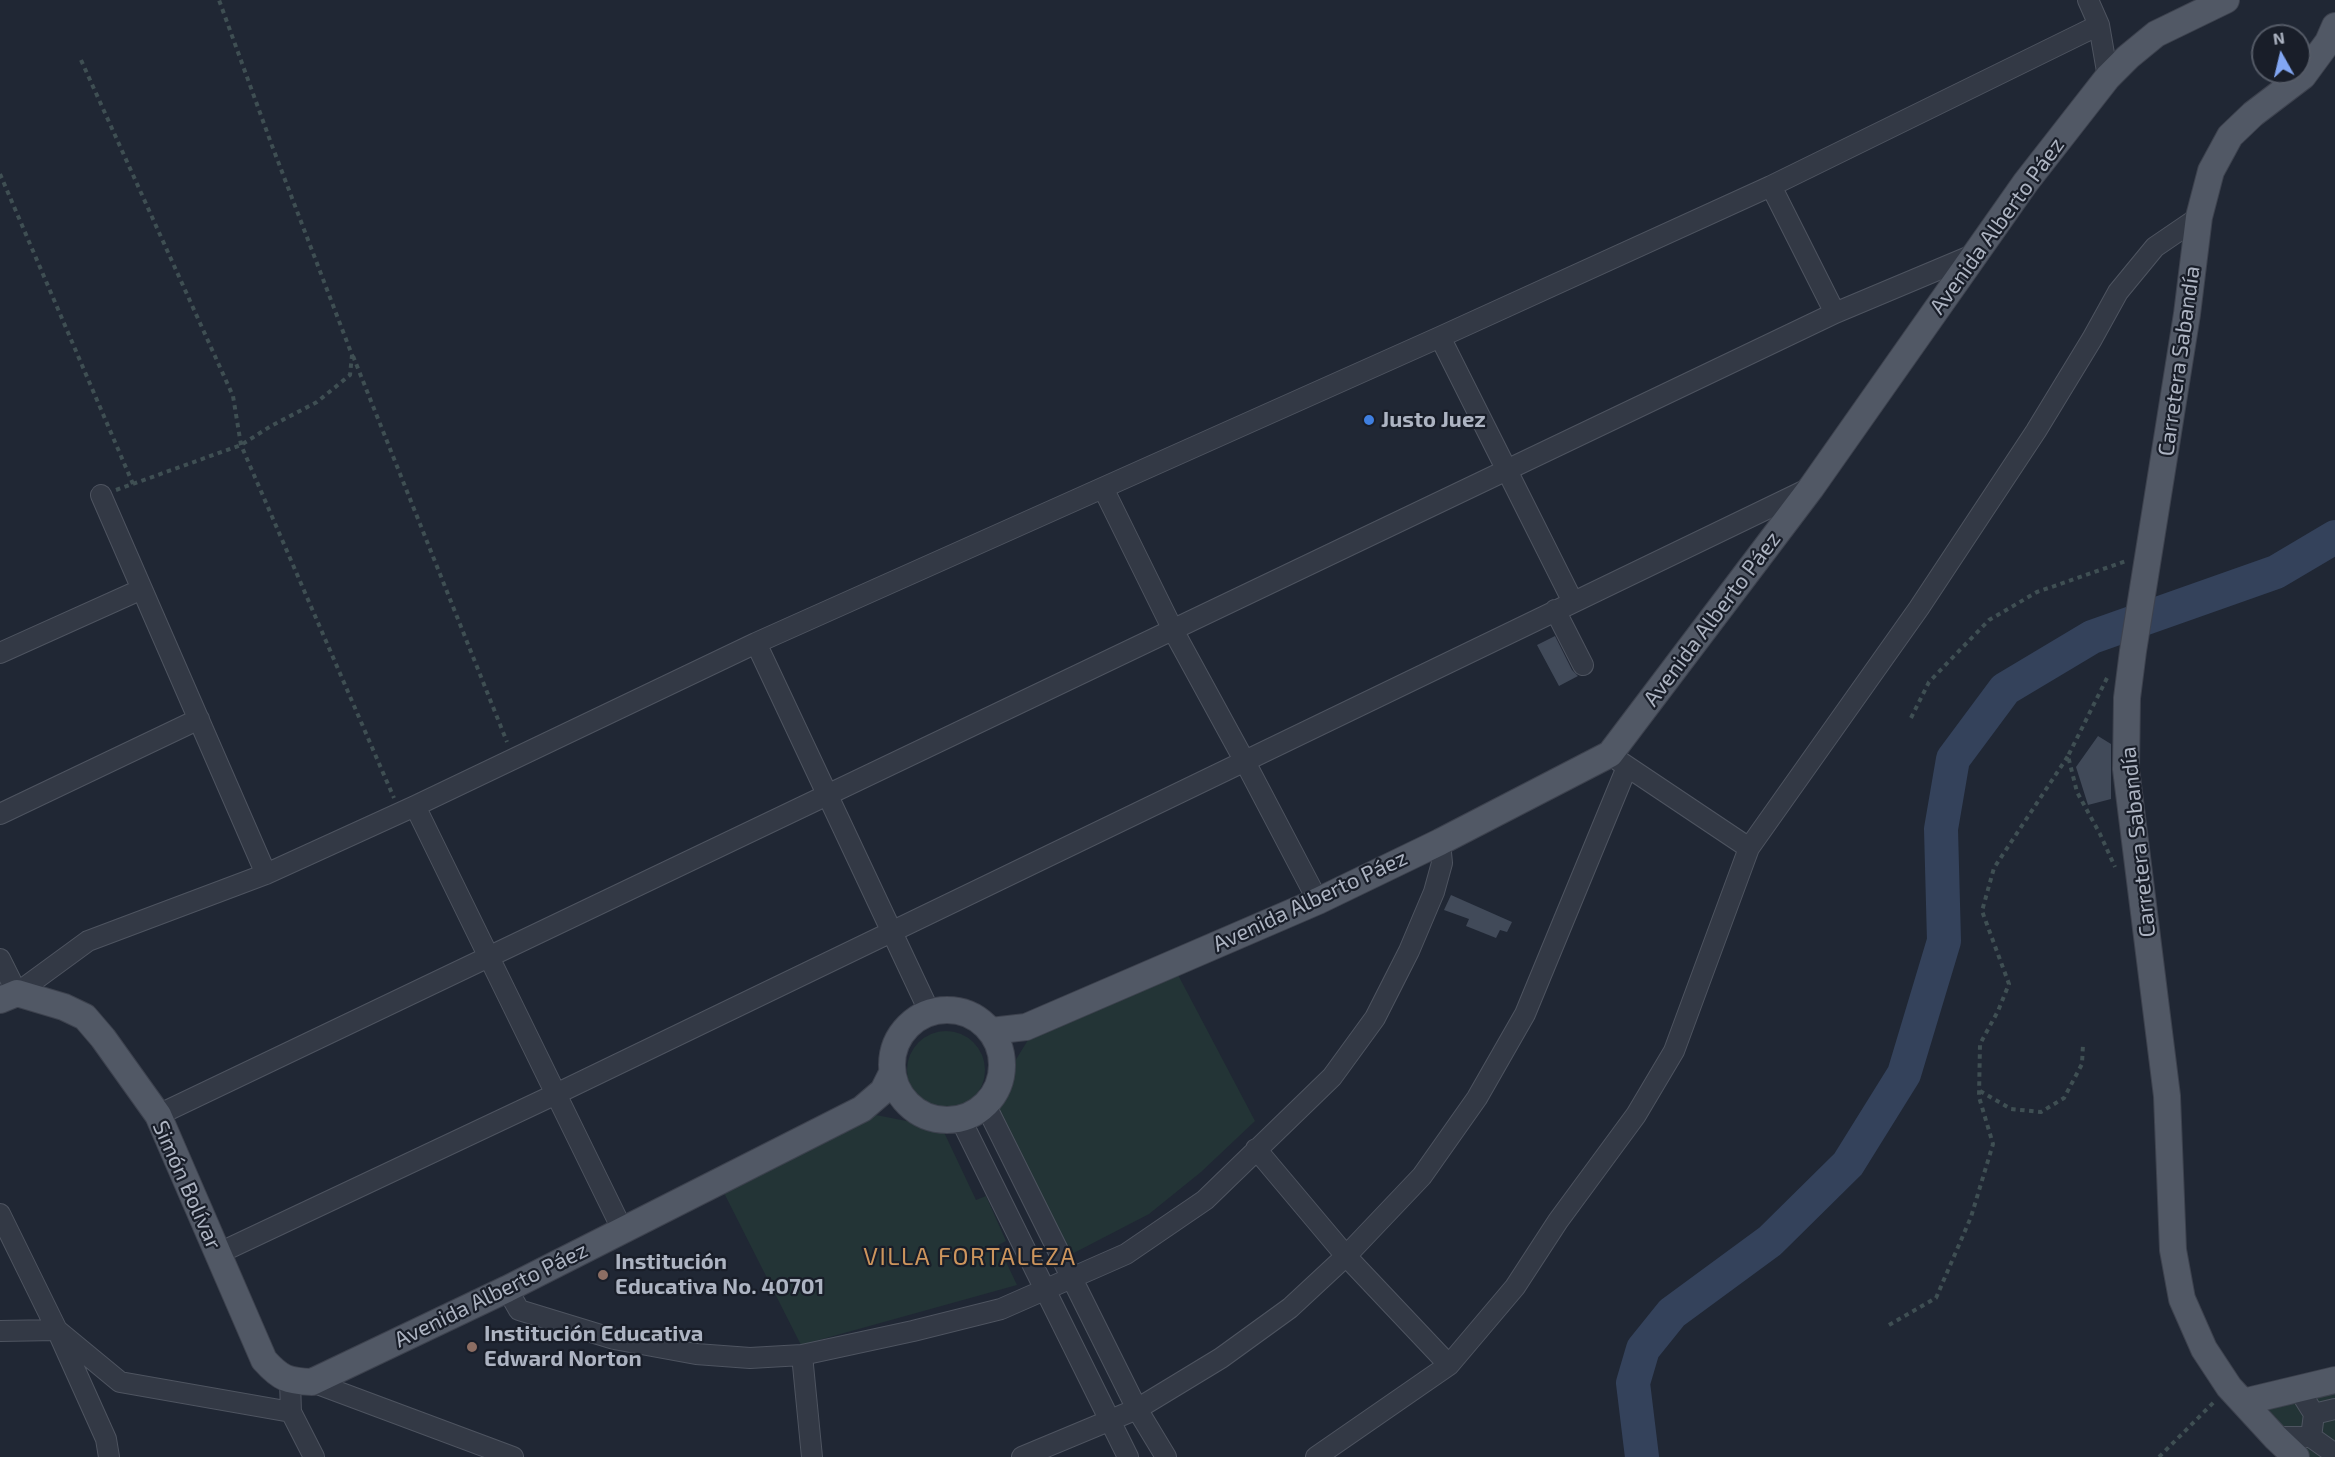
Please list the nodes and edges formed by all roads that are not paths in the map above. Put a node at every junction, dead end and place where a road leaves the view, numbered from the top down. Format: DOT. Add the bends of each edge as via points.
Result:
graph roads {
  1 [pos="2088,0"];
  2 [pos="2226,0"];
  3 [pos="2099,25"];
  4 [pos="2335,26"];
  5 [pos="2108,77"];
  6 [pos="1771,186"];
  7 [pos="2199,217"];
  8 [pos="1973,255"];
  9 [pos="1835,313"];
  10 [pos="1440,337"];
  11 [pos="1508,469"];
  12 [pos="1811,488"];
  13 [pos="1103,489"];
  14 [pos="101,495"];
  15 [pos="142,589"];
  16 [pos="1573,602"];
  17 [pos="1555,610"];
  18 [pos="1173,630"];
  19 [pos="756,644"];
  20 [pos="0,653"];
  21 [pos="1583,665"];
  22 [pos="199,719"];
  23 [pos="1245,760"];
  24 [pos="1619,761"];
  25 [pos="828,795"];
  26 [pos="408,809"];
  27 [pos="0,814"];
  28 [pos="1440,842"];
  29 [pos="1749,848"];
  30 [pos="267,874"];
  31 [pos="1318,901"];
  32 [pos="893,932"];
  33 [pos="489,957"];
  34 [pos="0,960"];
  35 [pos="19,997"];
  36 [pos="930,1013"];
  37 [pos="1026,1027"];
  38 [pos="991,1031"];
  39 [pos="1001,1055"];
  40 [pos="892,1072"];
  41 [pos="556,1094"];
  42 [pos="985,1104"];
  43 [pos="912,1107"];
  44 [pos="862,1109"];
  45 [pos="158,1115"];
  46 [pos="960,1118"];
  47 [pos="1256,1149"];
  48 [pos="0,1214"];
  49 [pos="623,1231"];
  50 [pos="218,1254"];
  51 [pos="1346,1256"];
  52 [pos="1071,1278"];
  53 [pos="507,1289"];
  54 [pos="1045,1291"];
  55 [pos="57,1330"];
  56 [pos="0,1331"];
  57 [pos="802,1355"];
  58 [pos="1449,1365"];
  59 [pos="2335,1380"];
  60 [pos="301,1382"];
  61 [pos="2299,1390"];
  62 [pos="2236,1394"];
  63 [pos="1137,1409"];
  64 [pos="2335,1409"];
  65 [pos="291,1412"];
  66 [pos="2314,1414"];
  67 [pos="1109,1421"];
  68 [pos="2304,1447"];
  69 [pos="2335,1454"];
  70 [pos="109,1457"];
  71 [pos="314,1457"];
  72 [pos="513,1457"];
  73 [pos="812,1457"];
  74 [pos="1022,1457"];
  75 [pos="1128,1457"];
  76 [pos="1166,1457"];
  77 [pos="1316,1457"];
  1 -- 3 [label="street"];
  2 -- 5 [label="main road, Avenida Alberto Páez" via="2156,34"];
  3 -- 5 [label="street"];
  3 -- 6 [label="street"];
  4 -- 7 [label="main road, Carretera Sabandía" via="2303,76 2230,136 2211,171"];
  5 -- 8 [label="main road, Avenida Alberto Páez"];
  6 -- 9 [label="street"];
  6 -- 10 [label="street"];
  7 -- 29 [label="street" via="2155,247 2118,292 2036,431 1919,608"];
  7 -- 62 [label="main road, Carretera Sabandía" via="2133,651 2127,698 2126,769 2167,1095 2174,1250 2182,1299 2204,1349"];
  8 -- 9 [label="street"];
  8 -- 12 [label="main road, Avenida Alberto Páez"];
  9 -- 11 [label="street"];
  10 -- 11 [label="street"];
  10 -- 13 [label="street"];
  11 -- 16 [label="street"];
  11 -- 18 [label="street"];
  12 -- 16 [label="street"];
  12 -- 24 [label="main road, Avenida Alberto Páez"];
  13 -- 18 [label="street"];
  13 -- 19 [label="street"];
  14 -- 15 [label="street"];
  15 -- 20 [label="street"];
  15 -- 22 [label="street"];
  16 -- 17 [label="street"];
  17 -- 21 [label="street"];
  17 -- 23 [label="street"];
  18 -- 23 [label="street"];
  18 -- 25 [label="street"];
  19 -- 25 [label="street"];
  19 -- 26 [label="street"];
  22 -- 27 [label="street"];
  22 -- 30 [label="street"];
  23 -- 31 [label="street"];
  23 -- 32 [label="street"];
  24 -- 28 [label="main road, Avenida Alberto Páez"];
  24 -- 29 [label="street"];
  24 -- 51 [label="street" via="1525,1014 1477,1098 1422,1176"];
  25 -- 32 [label="street"];
  25 -- 33 [label="street"];
  26 -- 30 [label="street"];
  26 -- 33 [label="street"];
  28 -- 31 [label="main road, Avenida Alberto Páez"];
  28 -- 47 [label="street" via="1442,863 1434,892 1375,1018 1332,1077"];
  29 -- 58 [label="street" via="1674,1051 1636,1115 1515,1287"];
  30 -- 35 [label="street" via="88,941"];
  31 -- 37 [label="main road, Avenida Alberto Páez"];
  32 -- 36 [label="street"];
  32 -- 41 [label="street"];
  33 -- 41 [label="street"];
  33 -- 45 [label="street"];
  34 -- 35 [label="street"];
  35 -- 45 [label="main road, Simón Bolívar" via="64,1007 85,1017"];
  36 -- 38 [label="main road" via="963,1012"];
  36 -- 40 [label="main road" via="913,1022 900,1036"];
  37 -- 38 [label="main road, Avenida Alberto Páez"];
  37 -- 39 [label="main road, Avenida Alberto Páez"];
  38 -- 39 [label="main road"];
  39 -- 42 [label="main road" via="1002,1073"];
  40 -- 43 [label="main road" via="899,1092"];
  40 -- 44 [label="main road, Avenida Alberto Páez" via="883,1091"];
  41 -- 49 [label="street"];
  41 -- 50 [label="street"];
  42 -- 46 [label="main road"];
  42 -- 52 [label="street"];
  43 -- 44 [label="main road, Avenida Alberto Páez"];
  43 -- 46 [label="main road" via="926,1116"];
  44 -- 49 [label="main road, Avenida Alberto Páez"];
  45 -- 50 [label="main road, Simón Bolívar"];
  46 -- 54 [label="street"];
  47 -- 51 [label="street"];
  47 -- 52 [label="street" via="1205,1200 1126,1254"];
  48 -- 55 [label="street"];
  49 -- 53 [label="main road, Avenida Alberto Páez"];
  50 -- 60 [label="main road, Simón Bolívar" via="264,1360 277,1374"];
  51 -- 58 [label="street"];
  51 -- 63 [label="street" via="1290,1308 1221,1358"];
  52 -- 54 [label="street"];
  52 -- 63 [label="street"];
  53 -- 57 [label="street" via="519,1310 614,1339 696,1354 750,1358"];
  53 -- 60 [label="main road, Avenida Alberto Páez"];
  54 -- 57 [label="street" via="1001,1309"];
  54 -- 67 [label="street"];
  55 -- 56 [label="street"];
  55 -- 65 [label="street" via="120,1382"];
  55 -- 70 [label="street" via="106,1439"];
  57 -- 73 [label="street"];
  58 -- 77 [label="street"];
  59 -- 61 [label="main road"];
  60 -- 65 [label="street"];
  60 -- 72 [label="street"];
  61 -- 62 [label="main road"];
  61 -- 66 [label="street"];
  62 -- 68 [label="main road, Carretera Sabandía" via="2275,1437"];
  63 -- 67 [label="street"];
  63 -- 76 [label="street"];
  64 -- 66 [label="street"];
  65 -- 71 [label="street"];
  66 -- 68 [label="street"];
  67 -- 74 [label="street"];
  67 -- 75 [label="street"];
  68 -- 69 [label="street"];
}
